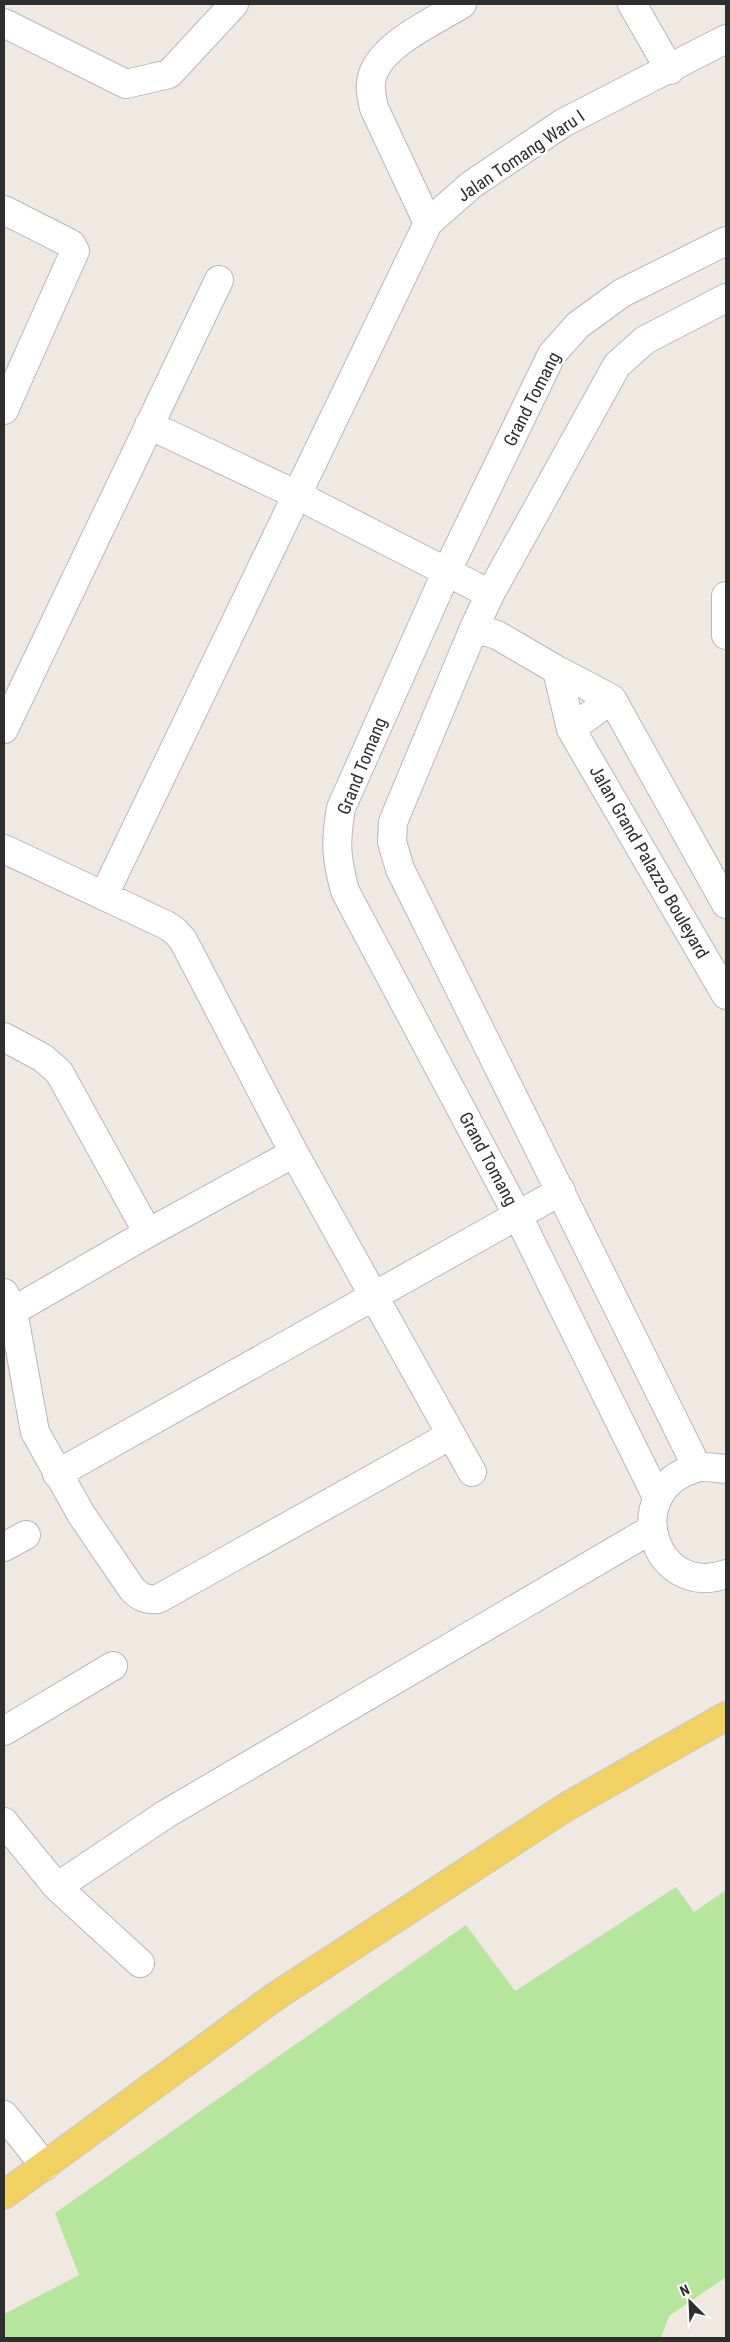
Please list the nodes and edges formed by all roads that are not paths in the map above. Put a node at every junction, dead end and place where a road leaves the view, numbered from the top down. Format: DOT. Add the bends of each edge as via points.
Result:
graph roads {
  1 [pos="234,4"];
  2 [pos="462,4"];
  3 [pos="632,4"];
  4 [pos="4,22"];
  5 [pos="726,39"];
  6 [pos="670,70"];
  7 [pos="4,210"];
  8 [pos="428,223"];
  9 [pos="726,241"];
  10 [pos="218,280"];
  11 [pos="726,298"];
  12 [pos="4,410"];
  13 [pos="150,424"];
  14 [pos="297,495"];
  15 [pos="446,573"];
  16 [pos="490,594"];
  17 [pos="726,596"];
  18 [pos="474,628"];
  19 [pos="726,636"];
  20 [pos="557,670"];
  21 [pos="612,699"];
  22 [pos="4,729"];
  23 [pos="571,729"];
  24 [pos="4,849"];
  25 [pos="104,895"];
  26 [pos="726,904"];
  27 [pos="726,994"];
  28 [pos="4,1037"];
  29 [pos="294,1153"];
  30 [pos="561,1192"];
  31 [pos="518,1216"];
  32 [pos="148,1233"];
  33 [pos="374,1296"];
  34 [pos="8,1302"];
  35 [pos="451,1435"];
  36 [pos="698,1467"];
  37 [pos="726,1469"];
  38 [pos="472,1472"];
  39 [pos="57,1474"];
  40 [pos="657,1497"];
  41 [pos="652,1529"];
  42 [pos="726,1574"];
  43 [pos="113,1666"];
  44 [pos="726,1716"];
  45 [pos="4,1731"];
  46 [pos="4,1822"];
  47 [pos="57,1887"];
  48 [pos="140,1963"];
  49 [pos="4,2115"];
  50 [pos="45,2166"];
  51 [pos="4,2195"];
  1 -- 4 [label="street" via="169,74 126,84"];
  2 -- 8 [label="street" via="391,48 379,61 372,77 374,108"];
  3 -- 6 [label="street"];
  5 -- 6 [label="street, Jalan Tomang Waru I"];
  6 -- 8 [label="street, Jalan Tomang Waru I" via="563,124 471,185"];
  7 -- 12 [label="street" via="71,244 75,251"];
  8 -- 14 [label="street, Jalan Tomang Waru I"];
  9 -- 15 [label="street, Grand Tomang" via="622,293 578,325 552,354"];
  10 -- 13 [label="street"];
  11 -- 16 [label="street" via="645,340 617,365"];
  13 -- 14 [label="street"];
  13 -- 22 [label="street"];
  14 -- 15 [label="street"];
  14 -- 25 [label="street, Jalan Tomang Waru I"];
  15 -- 16 [label="street"];
  15 -- 31 [label="street, Grand Tomang" via="341,808 336,836 337,858 345,891"];
  16 -- 18 [label="street"];
  17 -- 19 [label="street"];
  18 -- 20 [label="street" via="497,635"];
  18 -- 30 [label="street" via="393,822 392,842 400,869"];
  20 -- 21 [label="street"];
  20 -- 23 [label="street, Jalan Grand Palazzo Bouleyard"];
  21 -- 23 [label="street"];
  21 -- 26 [label="street"];
  23 -- 27 [label="street, Jalan Grand Palazzo Bouleyard"];
  24 -- 25 [label="street"];
  25 -- 29 [label="street" via="166,925 183,940"];
  28 -- 32 [label="street" via="43,1058 60,1072"];
  29 -- 32 [label="street"];
  29 -- 33 [label="street"];
  30 -- 31 [label="street"];
  30 -- 36 [label="street"];
  31 -- 33 [label="street"];
  31 -- 40 [label="street, Grand Tomang"];
  32 -- 34 [label="street"];
  33 -- 35 [label="street"];
  33 -- 39 [label="street"];
  34 -- 39 [label="street" via="35,1432"];
  35 -- 38 [label="street"];
  35 -- 39 [label="street" via="158,1599 148,1600 132,1589"];
  36 -- 37 [label="street"];
  36 -- 40 [label="street" via="674,1478"];
  40 -- 41 [label="street"];
  41 -- 42 [label="street" via="658,1550 674,1567 694,1577 716,1578"];
  41 -- 47 [label="street" via="166,1814"];
  43 -- 45 [label="street"];
  44 -- 50 [label="main road" via="566,1807 276,1996"];
  46 -- 47 [label="street"];
  47 -- 48 [label="street"];
  49 -- 50 [label="street"];
  50 -- 51 [label="main road"];
}
